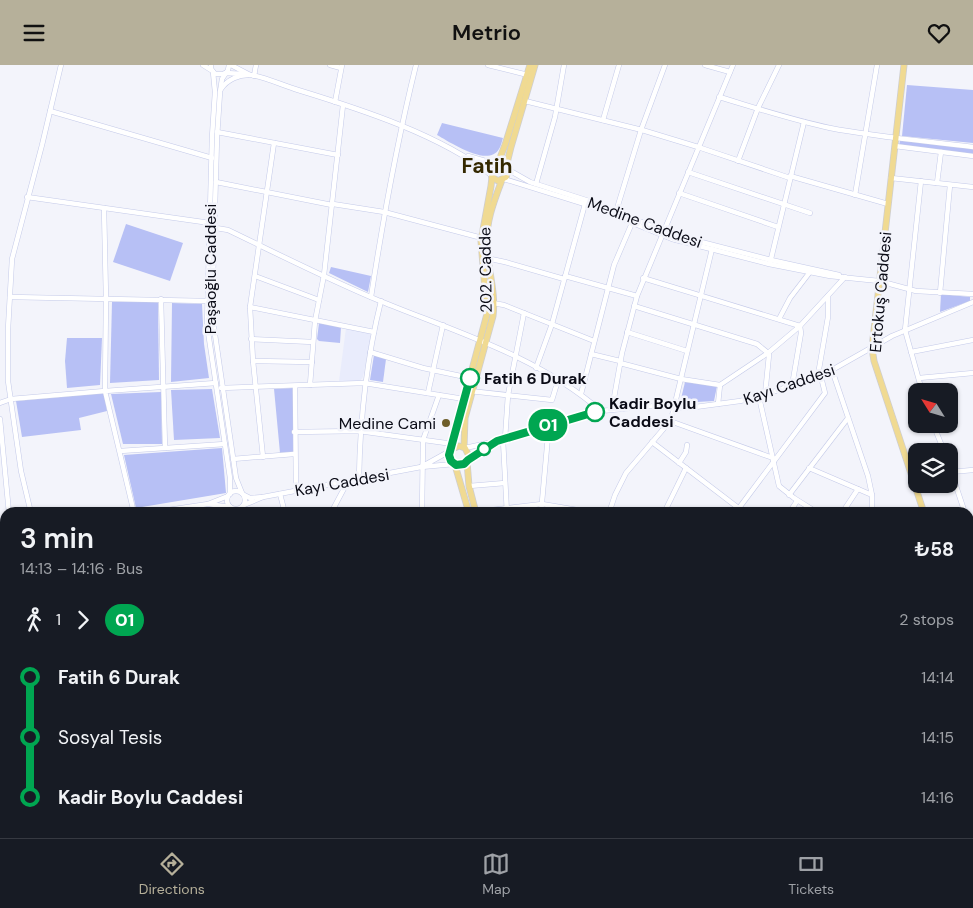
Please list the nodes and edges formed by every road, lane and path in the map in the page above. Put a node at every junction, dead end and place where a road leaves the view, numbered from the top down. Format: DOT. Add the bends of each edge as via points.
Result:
graph roads {
  1 [pos="61,65"];
  2 [pos="203,65"];
  3 [pos="211,65"];
  4 [pos="230,65"];
  5 [pos="256,65"];
  6 [pos="330,65"];
  7 [pos="416,65"];
  8 [pos="488,65"];
  9 [pos="530,65"];
  10 [pos="535,65"];
  11 [pos="564,65"];
  12 [pos="619,65"];
  13 [pos="665,65"];
  14 [pos="705,65"];
  15 [pos="733,65"];
  16 [pos="779,65"];
  17 [pos="877,65"];
  18 [pos="904,65"];
  19 [pos="342,67"];
  20 [pos="212,72"];
  21 [pos="730,72"];
  22 [pos="224,74"];
  23 [pos="529,75"];
  24 [pos="252,76"];
  25 [pos="220,92"];
  26 [pos="720,97"];
  27 [pos="525,101"];
  28 [pos="334,102"];
  29 [pos="343,105"];
  30 [pos="557,109"];
  31 [pos="758,109"];
  32 [pos="50,111"];
  33 [pos="603,120"];
  34 [pos="804,122"];
  35 [pos="401,126"];
  36 [pos="641,130"];
  37 [pos="217,132"];
  38 [pos="866,133"];
  39 [pos="896,138"];
  40 [pos="274,143"];
  41 [pos="895,146"];
  42 [pos="698,147"];
  43 [pos="973,147"];
  44 [pos="941,152"];
  45 [pos="338,155"];
  46 [pos="464,155"];
  47 [pos="973,156"];
  48 [pos="212,158"];
  49 [pos="738,161"];
  50 [pos="497,164"];
  51 [pos="507,168"];
  52 [pos="688,172"];
  53 [pos="492,176"];
  54 [pos="790,177"];
  55 [pos="891,178"];
  56 [pos="503,179"];
  57 [pos="921,181"];
  58 [pos="216,182"];
  59 [pos="937,183"];
  60 [pos="536,184"];
  61 [pos="950,185"];
  62 [pos="973,187"];
  63 [pos="266,192"];
  64 [pos="679,193"];
  65 [pos="855,195"];
  66 [pos="27,197"];
  67 [pos="585,204"];
  68 [pos="784,204"];
  69 [pos="888,204"];
  70 [pos="333,205"];
  71 [pos="104,207"];
  72 [pos="384,212"];
  73 [pos="810,213"];
  74 [pos="615,214"];
  75 [pos="632,223"];
  76 [pos="211,226"];
  77 [pos="778,227"];
  78 [pos="662,233"];
  79 [pos="482,238"];
  80 [pos="260,245"];
  81 [pos="712,249"];
  82 [pos="485,258"];
  83 [pos="770,262"];
  84 [pos="810,272"];
  85 [pos="324,275"];
  86 [pos="254,276"];
  87 [pos="845,277"];
  88 [pos="565,278"];
  89 [pos="644,278"];
  90 [pos="880,281"];
  91 [pos="608,288"];
  92 [pos="910,290"];
  93 [pos="940,293"];
  94 [pos="973,294"];
  95 [pos="701,295"];
  96 [pos="637,296"];
  97 [pos="828,296"];
  98 [pos="10,297"];
  99 [pos="371,297"];
  100 [pos="106,298"];
  101 [pos="161,299"];
  102 [pos="319,300"];
  103 [pos="207,301"];
  104 [pos="381,301"];
  105 [pos="490,302"];
  106 [pos="973,303"];
  107 [pos="634,305"];
  108 [pos="250,307"];
  109 [pos="524,313"];
  110 [pos="778,319"];
  111 [pos="315,320"];
  112 [pos="552,324"];
  113 [pos="694,324"];
  114 [pos="443,325"];
  115 [pos="800,326"];
  116 [pos="905,330"];
  117 [pos="374,331"];
  118 [pos="627,332"];
  119 [pos="251,339"];
  120 [pos="973,340"];
  121 [pos="483,341"];
  122 [pos="594,341"];
  123 [pos="313,342"];
  124 [pos="872,348"];
  125 [pos="370,351"];
  126 [pos="688,351"];
  127 [pos="768,353"];
  128 [pos="911,353"];
  129 [pos="591,354"];
  130 [pos="515,357"];
  131 [pos="253,361"];
  132 [pos="312,362"];
  133 [pos="620,362"];
  134 [pos="536,368"];
  135 [pos="832,370"];
  136 [pos="432,371"];
  137 [pos="973,373"];
  138 [pos="820,375"];
  139 [pos="470,378"];
  140 [pos="918,378"];
  141 [pos="681,379"];
  142 [pos="558,380"];
  143 [pos="364,383"];
  144 [pos="920,383"];
  145 [pos="310,385"];
  146 [pos="720,385"];
  147 [pos="218,386"];
  148 [pos="295,386"];
  149 [pos="792,386"];
  150 [pos="164,387"];
  151 [pos="256,387"];
  152 [pos="105,391"];
  153 [pos="469,391"];
  154 [pos="428,393"];
  155 [pos="581,394"];
  156 [pos="439,395"];
  157 [pos="508,395"];
  158 [pos="765,395"];
  159 [pos="759,397"];
  160 [pos="11,399"];
  161 [pos="464,399"];
  162 [pos="0,403"];
  163 [pos="718,405"];
  164 [pos="674,408"];
  165 [pos="612,409"];
  166 [pos="601,411"];
  167 [pos="848,417"];
  168 [pos="0,419"];
  169 [pos="670,421"];
  170 [pos="549,425"];
  171 [pos="294,431"];
  172 [pos="359,431"];
  173 [pos="504,439"];
  174 [pos="423,440"];
  175 [pos="497,441"];
  176 [pos="652,442"];
  177 [pos="225,444"];
  178 [pos="687,445"];
  179 [pos="452,448"];
  180 [pos="465,448"];
  181 [pos="165,449"];
  182 [pos="120,451"];
  183 [pos="294,454"];
  184 [pos="263,457"];
  185 [pos="233,459"];
  186 [pos="773,460"];
  187 [pos="467,461"];
  188 [pos="679,463"];
  189 [pos="455,464"];
  190 [pos="421,467"];
  191 [pos="686,468"];
  192 [pos="809,468"];
  193 [pos="973,470"];
  194 [pos="958,471"];
  195 [pos="359,479"];
  196 [pos="348,481"];
  197 [pos="505,483"];
  198 [pos="469,485"];
  199 [pos="858,489"];
  200 [pos="296,491"];
  201 [pos="958,491"];
  202 [pos="280,493"];
  203 [pos="243,494"];
  204 [pos="229,495"];
  205 [pos="789,495"];
  206 [pos="872,495"];
  207 [pos="263,497"];
  208 [pos="798,501"];
  209 [pos="208,504"];
  210 [pos="542,504"];
  211 [pos="243,506"];
  212 [pos="8,507"];
  213 [pos="30,507"];
  214 [pos="133,507"];
  215 [pos="188,507"];
  216 [pos="222,507"];
  217 [pos="231,507"];
  218 [pos="283,507"];
  219 [pos="334,507"];
  220 [pos="422,507"];
  221 [pos="467,507"];
  222 [pos="475,507"];
  223 [pos="507,507"];
  224 [pos="524,507"];
  225 [pos="541,507"];
  226 [pos="560,507"];
  227 [pos="612,507"];
  228 [pos="667,507"];
  229 [pos="738,507"];
  230 [pos="740,507"];
  231 [pos="794,507"];
  232 [pos="808,507"];
  233 [pos="846,507"];
  234 [pos="872,507"];
  235 [pos="922,507"];
  236 [pos="964,507"];
  1 -- 32 [label="street"];
  2 -- 20 [label="street"];
  3 -- 20 [label="street, Paşaoğlu Caddesi"];
  4 -- 22 [label="street, Paşaoğlu Caddesi"];
  4 -- 24 [label="street"];
  5 -- 24 [label="street"];
  6 -- 19 [label="street"];
  7 -- 35 [label="street"];
  8 -- 23 [label="street"];
  9 -- 23 [label="main road"];
  10 -- 23 [label="main road"];
  11 -- 30 [label="street"];
  12 -- 33 [label="street"];
  13 -- 36 [label="street"];
  14 -- 21 [label="street"];
  15 -- 21 [label="street"];
  16 -- 31 [label="street"];
  17 -- 38 [label="street"];
  18 -- 39 [label="main road, Ertokuş Caddesi"];
  19 -- 28 [label="street"];
  20 -- 22 [label="street"];
  20 -- 48 [label="street, Paşaoğlu Caddesi" via="215,92"];
  21 -- 26 [label="street"];
  22 -- 24 [label="street"];
  22 -- 25 [label="street, Paşaoğlu Caddesi"];
  23 -- 27 [label="main road"];
  23 -- 50 [label="main road"];
  24 -- 25 [label="street" via="228,81"];
  24 -- 28 [label="street"];
  25 -- 37 [label="street, Paşaoğlu Caddesi"];
  26 -- 31 [label="street"];
  26 -- 42 [label="street"];
  27 -- 30 [label="street"];
  27 -- 51 [label="main road"];
  28 -- 29 [label="street"];
  29 -- 35 [label="street"];
  29 -- 45 [label="street"];
  30 -- 33 [label="street"];
  30 -- 60 [label="street"];
  31 -- 34 [label="street"];
  31 -- 49 [label="street"];
  32 -- 48 [label="street"];
  32 -- 66 [label="street"];
  33 -- 36 [label="street"];
  34 -- 38 [label="street"];
  34 -- 54 [label="street"];
  35 -- 46 [label="street"];
  35 -- 72 [label="street"];
  36 -- 42 [label="street"];
  36 -- 74 [label="street"];
  37 -- 40 [label="street"];
  37 -- 58 [label="street, Paşaoğlu Caddesi"];
  38 -- 39 [label="street"];
  38 -- 65 [label="street"];
  39 -- 41 [label="main road, Ertokuş Caddesi"];
  39 -- 43 [label="street"];
  40 -- 45 [label="street"];
  40 -- 63 [label="street"];
  41 -- 44 [label="street"];
  41 -- 55 [label="main road, Ertokuş Caddesi"];
  42 -- 49 [label="street"];
  42 -- 52 [label="street"];
  44 -- 47 [label="street"];
  44 -- 59 [label="street"];
  45 -- 70 [label="street"];
  46 -- 50 [label="street"];
  46 -- 53 [label="street"];
  48 -- 76 [label="street, Paşaoğlu Caddesi"];
  49 -- 54 [label="street"];
  50 -- 51 [label="main road"];
  50 -- 53 [label="main road" via="492,168"];
  51 -- 56 [label="main road" via="508,173"];
  51 -- 60 [label="street, Medine Caddesi"];
  52 -- 64 [label="street"];
  52 -- 68 [label="street"];
  53 -- 56 [label="main road" via="496,180"];
  53 -- 79 [label="main road, 202. Cadde"];
  54 -- 65 [label="street"];
  54 -- 68 [label="street"];
  55 -- 57 [label="street"];
  55 -- 69 [label="main road, Ertokuş Caddesi"];
  56 -- 67 [label="street, Medine Caddesi"];
  56 -- 82 [label="main road, 202. Cadde" via="488,226"];
  57 -- 59 [label="street"];
  57 -- 92 [label="street"];
  58 -- 63 [label="street"];
  58 -- 76 [label="street, Paşaoğlu Caddesi"];
  59 -- 61 [label="street"];
  60 -- 74 [label="street, Medine Caddesi" via="589,201"];
  61 -- 62 [label="street"];
  61 -- 93 [label="street"];
  63 -- 70 [label="street"];
  63 -- 80 [label="street"];
  64 -- 77 [label="street"];
  64 -- 78 [label="street"];
  65 -- 69 [label="street"];
  66 -- 71 [label="street"];
  66 -- 98 [label="street" via="12,259"];
  67 -- 74 [label="street, Medine Caddesi"];
  67 -- 88 [label="street"];
  68 -- 73 [label="street"];
  68 -- 77 [label="street"];
  69 -- 90 [label="main road, Ertokuş Caddesi"];
  70 -- 72 [label="street"];
  70 -- 85 [label="street"];
  71 -- 76 [label="street"];
  71 -- 100 [label="street"];
  72 -- 79 [label="street"];
  72 -- 99 [label="street"];
  74 -- 75 [label="street, Medine Caddesi"];
  74 -- 78 [label="street, Medine Caddesi"];
  75 -- 78 [label="street, Medine Caddesi"];
  75 -- 91 [label="street"];
  76 -- 80 [label="street"];
  76 -- 103 [label="street, Paşaoğlu Caddesi"];
  76 -- 147 [label="street, Paşaoğlu Caddesi"];
  77 -- 83 [label="street"];
  78 -- 81 [label="street, Medine Caddesi"];
  78 -- 83 [label="street, Medine Caddesi"];
  78 -- 89 [label="street"];
  79 -- 82 [label="main road, 202. Cadde"];
  80 -- 85 [label="street"];
  80 -- 86 [label="street"];
  81 -- 83 [label="street, Medine Caddesi"];
  81 -- 95 [label="street"];
  82 -- 88 [label="street"];
  82 -- 105 [label="main road, 202. Cadde"];
  83 -- 84 [label="street, Medine Caddesi"];
  83 -- 87 [label="street, Medine Caddesi"];
  84 -- 87 [label="street, Medine Caddesi"];
  84 -- 110 [label="street"];
  85 -- 99 [label="street"];
  85 -- 102 [label="street"];
  86 -- 102 [label="street"];
  86 -- 108 [label="street"];
  87 -- 90 [label="street, Medine Caddesi"];
  87 -- 97 [label="street"];
  88 -- 91 [label="street"];
  88 -- 112 [label="street"];
  89 -- 95 [label="street"];
  89 -- 96 [label="street"];
  90 -- 92 [label="street, Medine Caddesi"];
  90 -- 124 [label="main road, Ertokuş Caddesi"];
  91 -- 96 [label="street"];
  91 -- 122 [label="street"];
  92 -- 93 [label="street, Medine Caddesi"];
  92 -- 116 [label="street"];
  93 -- 94 [label="street, Medine Caddesi"];
  95 -- 110 [label="street"];
  95 -- 113 [label="street"];
  96 -- 107 [label="street"];
  97 -- 115 [label="street"];
  97 -- 138 [label="street"];
  98 -- 100 [label="street"];
  98 -- 160 [label="street" via="8,381"];
  99 -- 104 [label="street"];
  100 -- 101 [label="street"];
  100 -- 152 [label="street"];
  101 -- 103 [label="street"];
  101 -- 150 [label="street"];
  102 -- 111 [label="street"];
  103 -- 147 [label="street, Paşaoğlu Caddesi" via="208,330"];
  104 -- 114 [label="street"];
  104 -- 117 [label="street"];
  105 -- 109 [label="street"];
  105 -- 121 [label="main road, 202. Cadde" via="493,316"];
  106 -- 116 [label="street, Kayı Caddesi"];
  107 -- 113 [label="street"];
  107 -- 118 [label="street"];
  108 -- 111 [label="street"];
  108 -- 119 [label="street"];
  109 -- 112 [label="street"];
  109 -- 130 [label="street"];
  110 -- 115 [label="street"];
  111 -- 117 [label="street"];
  111 -- 123 [label="street"];
  112 -- 122 [label="street"];
  112 -- 134 [label="street"];
  113 -- 126 [label="street"];
  113 -- 127 [label="street" via="758,344"];
  114 -- 121 [label="street"];
  114 -- 136 [label="street"];
  115 -- 127 [label="street"];
  115 -- 149 [label="street"];
  116 -- 124 [label="street, Kayı Caddesi"];
  116 -- 128 [label="street"];
  117 -- 125 [label="street"];
  118 -- 126 [label="street"];
  118 -- 133 [label="street"];
  119 -- 123 [label="street"];
  119 -- 131 [label="street"];
  120 -- 128 [label="street"];
  121 -- 130 [label="street"];
  121 -- 139 [label="main road, 202. Cadde"];
  121 -- 153 [label="main road, 202. Cadde"];
  122 -- 129 [label="street"];
  123 -- 132 [label="street"];
  124 -- 135 [label="street, Kayı Caddesi"];
  124 -- 235 [label="main road, Ertokuş Caddesi"];
  125 -- 136 [label="street"];
  125 -- 143 [label="street"];
  126 -- 141 [label="street"];
  127 -- 146 [label="street"];
  127 -- 158 [label="street"];
  128 -- 140 [label="street"];
  129 -- 133 [label="street"];
  129 -- 155 [label="street"];
  130 -- 134 [label="street"];
  130 -- 157 [label="street"];
  131 -- 132 [label="street"];
  131 -- 151 [label="street"];
  132 -- 145 [label="street"];
  133 -- 141 [label="street"];
  133 -- 165 [label="street"];
  134 -- 142 [label="street"];
  135 -- 138 [label="street, Kayı Caddesi"];
  135 -- 167 [label="street"];
  136 -- 139 [label="street"];
  136 -- 154 [label="street"];
  137 -- 140 [label="street"];
  138 -- 149 [label="street, Kayı Caddesi"];
  138 -- 186 [label="street" via="825,393"];
  139 -- 153 [label="main road, 202. Cadde"];
  140 -- 144 [label="street"];
  141 -- 146 [label="street"];
  141 -- 164 [label="street"];
  142 -- 155 [label="street"];
  142 -- 157 [label="street" via="552,400"];
  143 -- 145 [label="street"];
  143 -- 154 [label="street"];
  143 -- 172 [label="street"];
  145 -- 148 [label="street"];
  146 -- 163 [label="street"];
  147 -- 150 [label="street"];
  147 -- 151 [label="street"];
  147 -- 177 [label="street, Paşaoğlu Caddesi"];
  147 -- 185 [label="street, Paşaoğlu Caddesi"];
  148 -- 151 [label="street"];
  148 -- 171 [label="street"];
  149 -- 158 [label="street, Kayı Caddesi"];
  150 -- 152 [label="street"];
  150 -- 181 [label="street"];
  151 -- 184 [label="street"];
  152 -- 160 [label="street"];
  152 -- 182 [label="street"];
  153 -- 157 [label="street"];
  153 -- 161 [label="main road, 202. Cadde"];
  153 -- 180 [label="main road, 202. Cadde" via="464,426"];
  154 -- 156 [label="street"];
  155 -- 166 [label="street"];
  156 -- 161 [label="street"];
  156 -- 174 [label="street"];
  157 -- 173 [label="street"];
  158 -- 159 [label="street, Kayı Caddesi"];
  159 -- 163 [label="street, Kayı Caddesi"];
  159 -- 186 [label="street"];
  160 -- 162 [label="street"];
  160 -- 213 [label="street" via="21,471"];
  161 -- 179 [label="main road, 202. Cadde"];
  163 -- 164 [label="street, Kayı Caddesi"];
  164 -- 165 [label="street, Kayı Caddesi"];
  164 -- 169 [label="street"];
  165 -- 166 [label="street, Kayı Caddesi"];
  166 -- 170 [label="street, Kayı Caddesi"];
  167 -- 192 [label="street"];
  167 -- 206 [label="street"];
  168 -- 212 [label="street"];
  169 -- 176 [label="street"];
  169 -- 186 [label="street"];
  170 -- 173 [label="street, Kayı Caddesi"];
  170 -- 210 [label="street"];
  171 -- 172 [label="street"];
  171 -- 183 [label="street"];
  172 -- 174 [label="street"];
  172 -- 195 [label="street"];
  173 -- 175 [label="street, Kayı Caddesi"];
  173 -- 197 [label="street"];
  174 -- 179 [label="street"];
  174 -- 190 [label="street"];
  175 -- 180 [label="street, Kayı Caddesi"];
  175 -- 187 [label="street, Kayı Caddesi"];
  176 -- 188 [label="street"];
  176 -- 227 [label="street" via="626,473"];
  177 -- 181 [label="street"];
  177 -- 204 [label="street, Paşaoğlu Caddesi" via="231,482"];
  178 -- 188 [label="street"];
  179 -- 180 [label="main road"];
  179 -- 189 [label="main road" via="449,457"];
  179 -- 190 [label="street, Kayı Caddesi"];
  180 -- 187 [label="main road"];
  181 -- 182 [label="street"];
  182 -- 214 [label="street"];
  183 -- 184 [label="street"];
  183 -- 200 [label="street"];
  184 -- 185 [label="street"];
  185 -- 203 [label="street, Paşaoğlu Caddesi"];
  186 -- 205 [label="street" via="780,486"];
  186 -- 230 [label="street"];
  187 -- 189 [label="main road" via="462,465"];
  187 -- 198 [label="main road"];
  188 -- 191 [label="street"];
  189 -- 190 [label="street, Kayı Caddesi"];
  189 -- 221 [label="main road"];
  190 -- 195 [label="street, Kayı Caddesi"];
  190 -- 220 [label="street"];
  191 -- 228 [label="street"];
  191 -- 229 [label="street"];
  192 -- 199 [label="street"];
  192 -- 205 [label="street"];
  193 -- 194 [label="street"];
  195 -- 196 [label="street, Kayı Caddesi"];
  196 -- 200 [label="street, Kayı Caddesi"];
  196 -- 219 [label="street"];
  197 -- 198 [label="street"];
  197 -- 223 [label="street"];
  198 -- 222 [label="main road"];
  199 -- 206 [label="street"];
  199 -- 233 [label="street"];
  200 -- 202 [label="street, Kayı Caddesi"];
  201 -- 236 [label="street"];
  202 -- 207 [label="street, Kayı Caddesi"];
  202 -- 218 [label="street"];
  203 -- 204 [label="street" via="236,491"];
  203 -- 207 [label="street, Kayı Caddesi" via="250,498"];
  203 -- 211 [label="street" via="246,500"];
  204 -- 209 [label="street"];
  204 -- 217 [label="street" via="227,501"];
  205 -- 208 [label="street"];
  206 -- 234 [label="street"];
  207 -- 211 [label="street, Kayı Caddesi"];
  208 -- 231 [label="street"];
  208 -- 232 [label="street"];
  209 -- 215 [label="street"];
  209 -- 216 [label="street"];
  210 -- 224 [label="street"];
  210 -- 225 [label="street"];
  210 -- 226 [label="street"];
}
